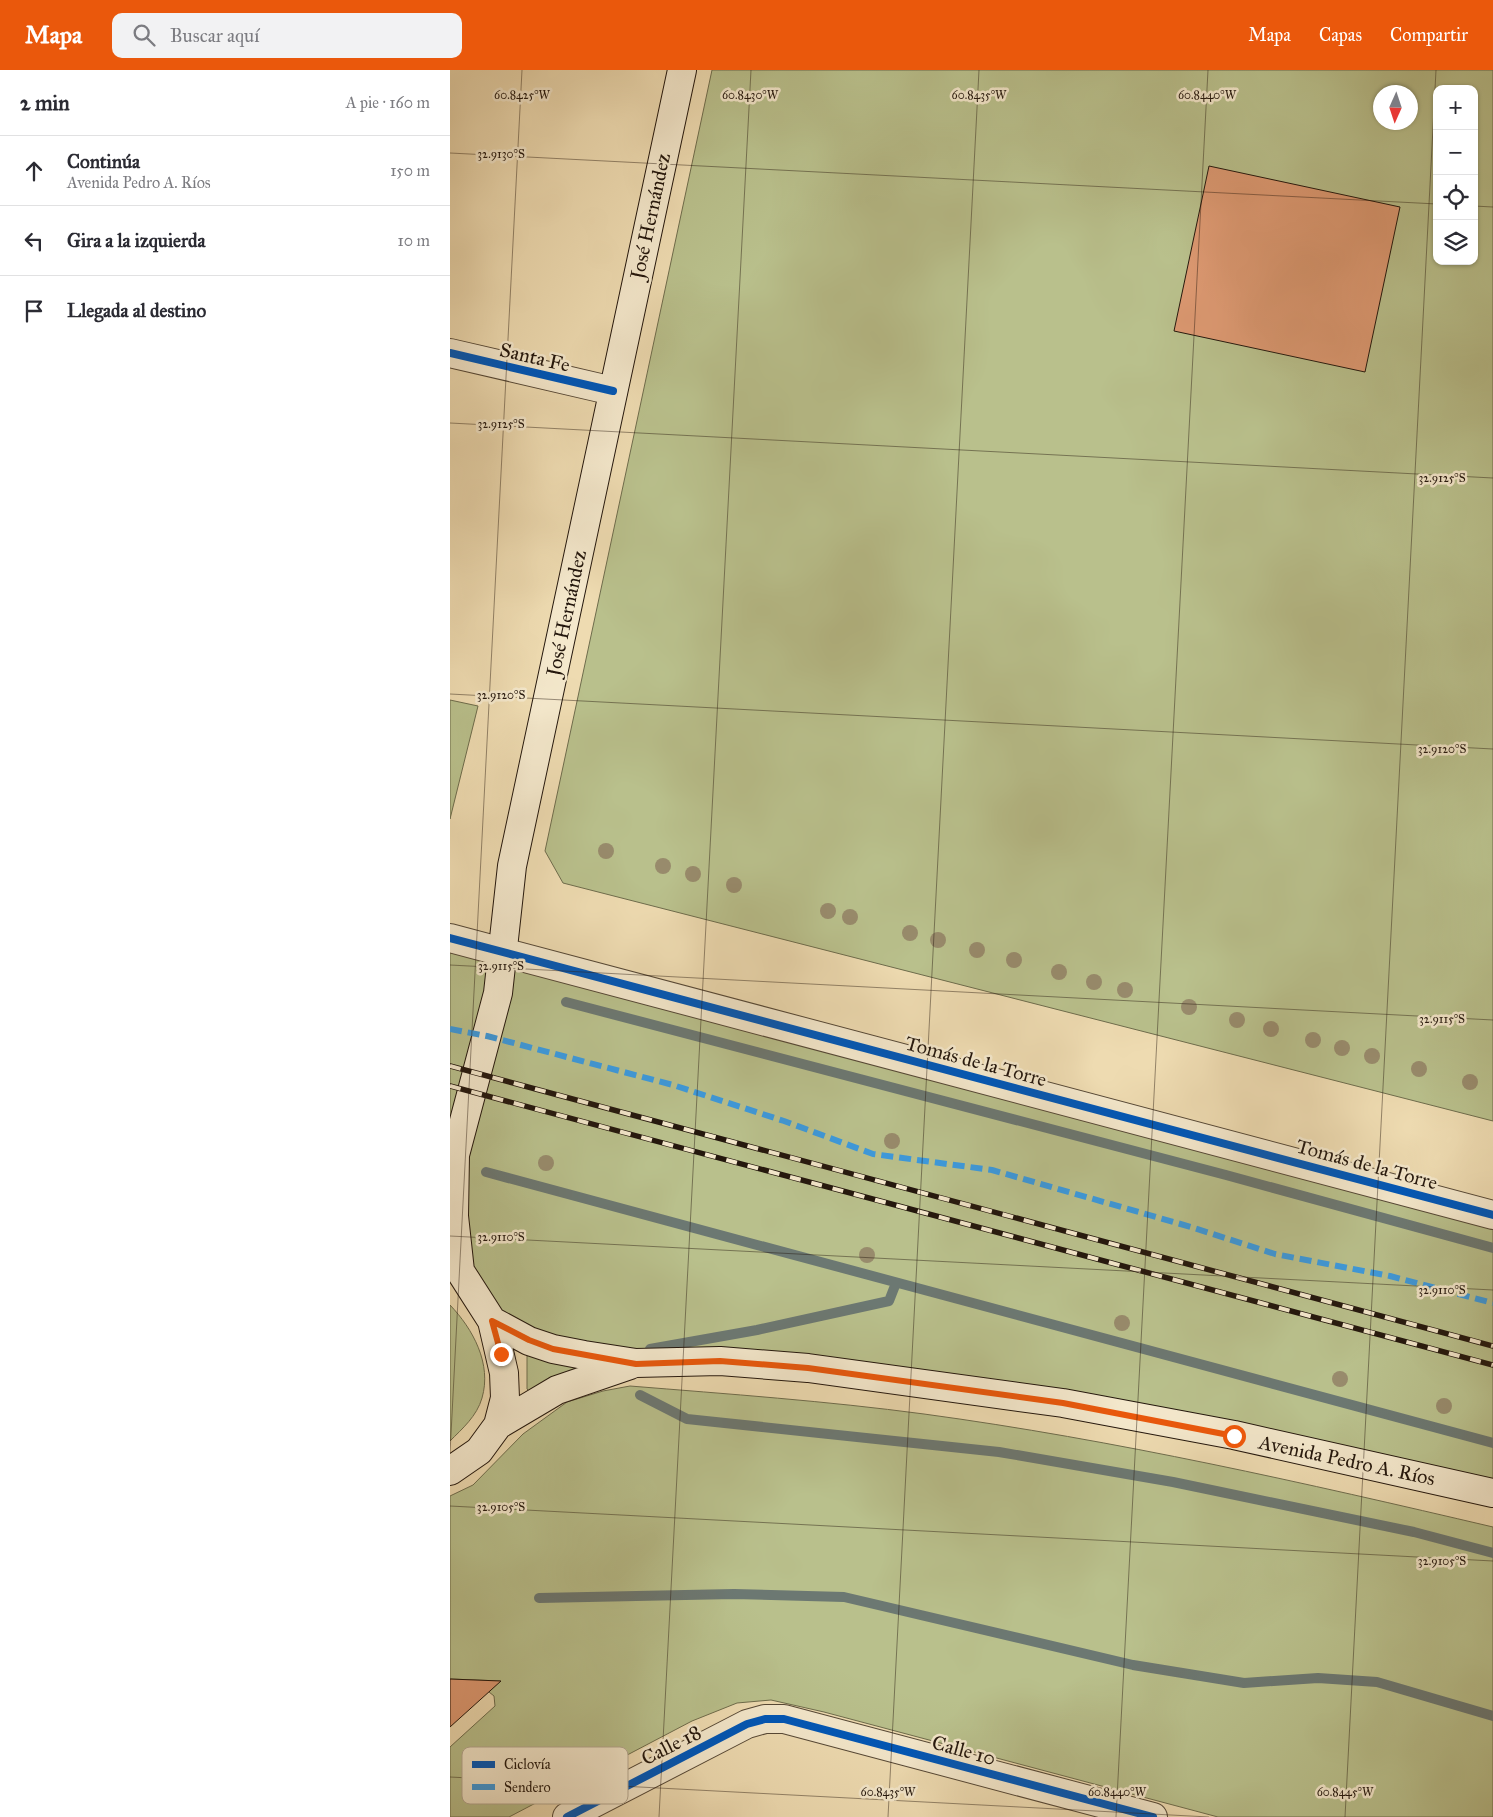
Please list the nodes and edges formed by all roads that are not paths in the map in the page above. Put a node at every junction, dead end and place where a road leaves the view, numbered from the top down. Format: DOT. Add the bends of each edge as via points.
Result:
graph roads {
  1 [pos="682,70"];
  2 [pos="450,354"];
  3 [pos="613,391"];
  4 [pos="450,938"];
  5 [pos="503,952"];
  6 [pos="452,1158"];
  7 [pos="1493,1215"];
  8 [pos="455,1268"];
  9 [pos="492,1321"];
  10 [pos="636,1364"];
  11 [pos="498,1425"];
  12 [pos="450,1470"];
  13 [pos="1493,1492"];
  14 [pos="765,1719"];
  15 [pos="628,1785"];
  16 [pos="592,1804"];
  17 [pos="567,1817"];
  18 [pos="1154,1817"];
  1 -- 3 [label="main road, José Hernández"];
  2 -- 3 [label="main road, Santa Fe"];
  3 -- 5 [label="main road, José Hernández" via="512,866"];
  4 -- 5 [label="main road, Tomás de la Torre"];
  5 -- 6 [label="main road, José Hernández" via="498,993"];
  5 -- 7 [label="main road, Tomás de la Torre"];
  6 -- 8 [label="main road, José Hernández"];
  8 -- 9 [label="main road"];
  9 -- 10 [label="main road, Avenida Pedro A. Ríos" via="553,1349"];
  9 -- 11 [label="main road" via="504,1373 504,1398"];
  10 -- 11 [label="main road, Avenida Pedro A. Ríos" via="558,1390"];
  10 -- 13 [label="main road, Avenida Pedro A. Ríos" via="720,1361 808,1368 1063,1403"];
  11 -- 12 [label="main road" via="479,1451"];
  14 -- 15 [label="main road, Calle 18" via="747,1724"];
  14 -- 18 [label="main road, Calle 10" via="803,1723"];
  16 -- 17 [label="main road, Calle 18"];
}
